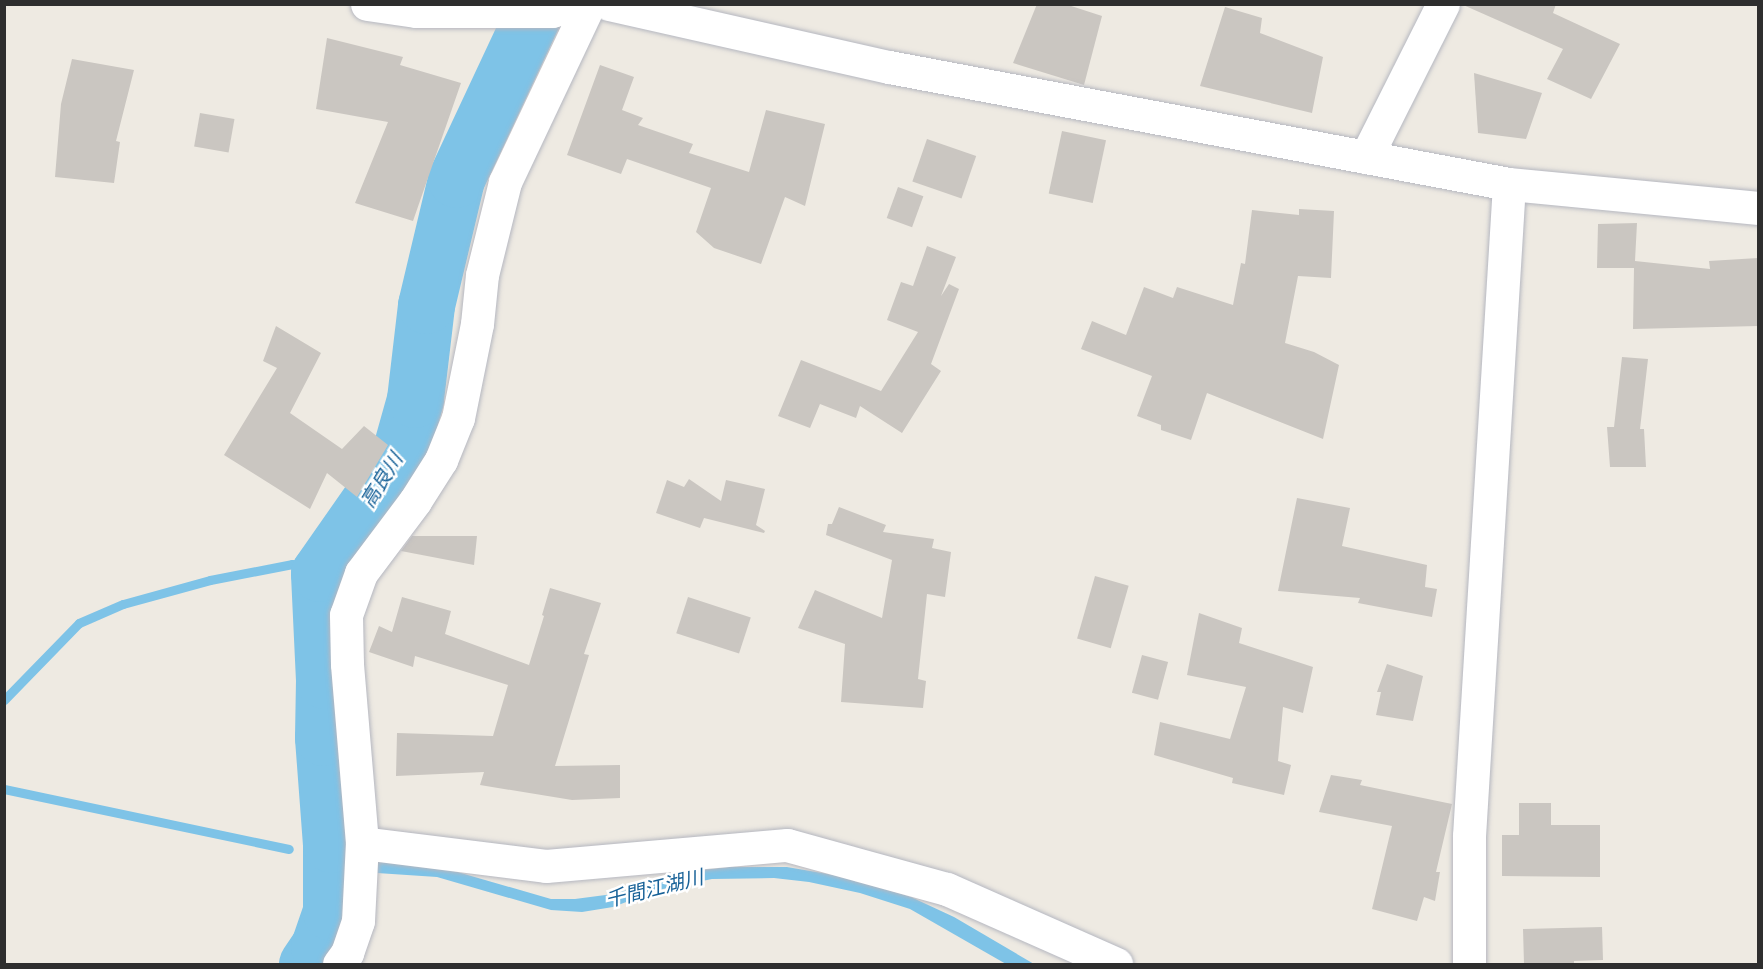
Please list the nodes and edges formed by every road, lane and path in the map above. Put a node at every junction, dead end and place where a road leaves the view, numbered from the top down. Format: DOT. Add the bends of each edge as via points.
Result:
graph roads {
  1 [pos="368,4"];
  2 [pos="577,4"];
  3 [pos="589,4"];
  4 [pos="609,4"];
  5 [pos="1443,4"];
  6 [pos="1366,157"];
  7 [pos="1509,184"];
  8 [pos="1758,208"];
  9 [pos="362,843"];
  10 [pos="339,964"];
  11 [pos="1116,964"];
  12 [pos="1469,964"];
  1 -- 2 [label="street" via="416,11 552,11"];
  3 -- 9 [label="street" via="505,182 482,275 477,324 458,418 441,460 361,573 346,615"];
  4 -- 6 [label="street" via="889,67"];
  5 -- 6 [label="street"];
  6 -- 7 [label="street"];
  7 -- 8 [label="street"];
  7 -- 12 [label="street" via="1469,836"];
  9 -- 10 [label="street" via="358,921"];
  9 -- 11 [label="street" via="546,866 787,845 947,889"];
}
